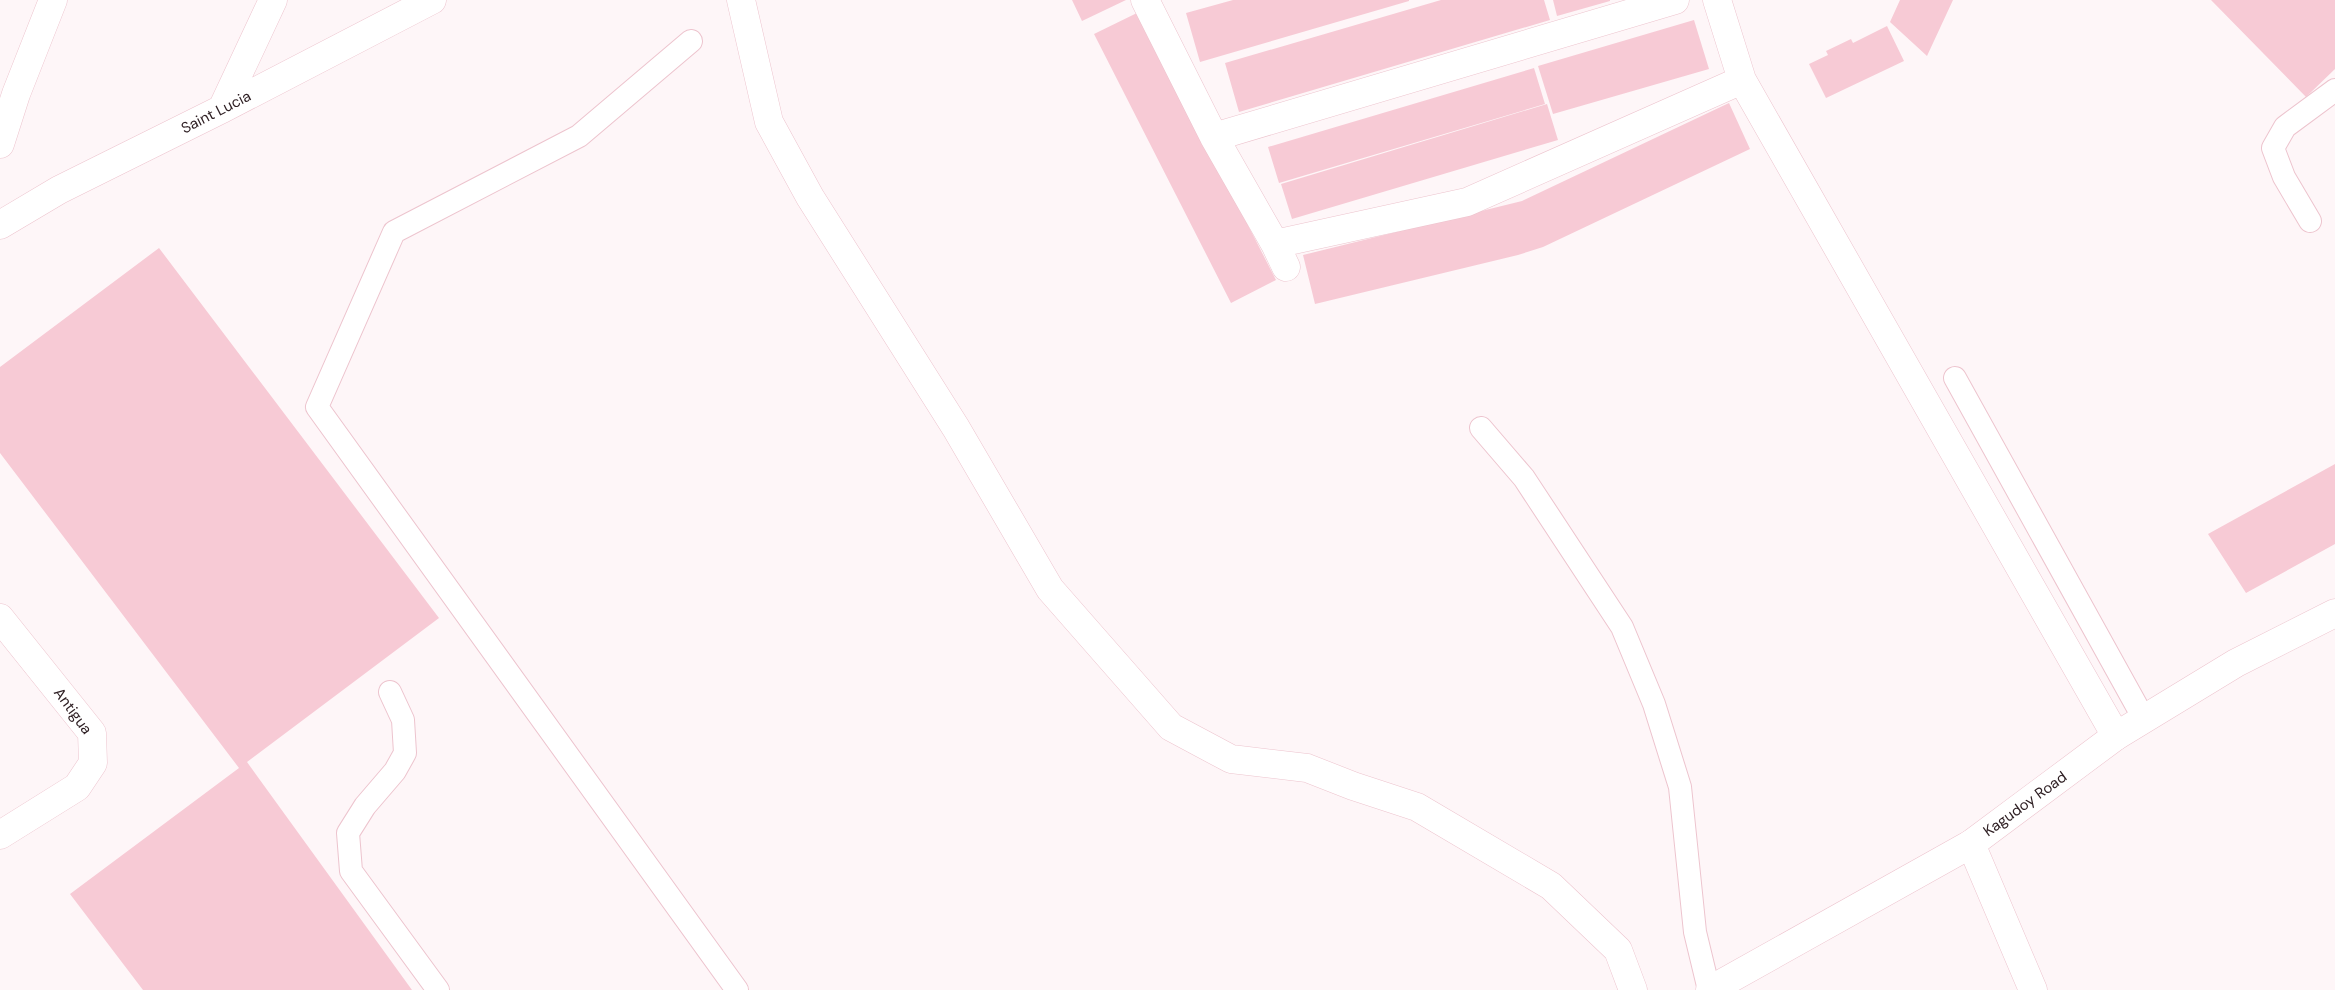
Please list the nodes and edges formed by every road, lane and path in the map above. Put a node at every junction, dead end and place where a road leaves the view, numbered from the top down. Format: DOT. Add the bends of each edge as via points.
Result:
graph roads {
  1 [pos="53,0"];
  2 [pos="272,0"];
  3 [pos="432,0"];
  4 [pos="741,0"];
  5 [pos="1675,0"];
  6 [pos="1717,0"];
  7 [pos="1149,1"];
  8 [pos="691,41"];
  9 [pos="1742,80"];
  10 [pos="2335,90"];
  11 [pos="222,109"];
  12 [pos="1214,137"];
  13 [pos="0,144"];
  14 [pos="2310,221"];
  15 [pos="0,225"];
  16 [pos="1955,378"];
  17 [pos="1481,428"];
  18 [pos="2335,613"];
  19 [pos="0,618"];
  20 [pos="390,692"];
  21 [pos="2144,719"];
  22 [pos="2116,736"];
  23 [pos="0,835"];
  24 [pos="1971,844"];
  25 [pos="438,990"];
  26 [pos="737,990"];
  27 [pos="1633,990"];
  28 [pos="1710,990"];
  29 [pos="2034,990"];
  1 -- 13 [label="street"];
  2 -- 11 [label="street"];
  3 -- 11 [label="street, Saint Lucia"];
  4 -- 27 [label="street" via="769,122 810,197 956,428 1050,589 1171,727 1230,759 1307,768 1417,807 1551,886 1618,950"];
  5 -- 12 [label="street"];
  6 -- 9 [label="street"];
  7 -- 12 [label="street"];
  8 -- 26 [label="lane" via="579,136 394,232 317,407"];
  9 -- 12 [label="street" via="1467,202 1280,255"];
  9 -- 22 [label="street"];
  10 -- 14 [label="lane" via="2285,127 2274,148 2284,177"];
  11 -- 15 [label="street, Saint Lucia" via="59,190"];
  16 -- 21 [label="lane"];
  17 -- 28 [label="lane" via="1524,478 1622,628 1654,704 1680,787 1695,932"];
  18 -- 21 [label="street, Kagudoy Road" via="2236,663"];
  19 -- 23 [label="street, Antigua" via="92,733 93,764 77,787"];
  20 -- 25 [label="lane" via="403,720 405,754 348,834 351,871"];
  21 -- 22 [label="street, Kagudoy Road"];
  22 -- 24 [label="street, Kagudoy Road"];
  24 -- 28 [label="street, Kagudoy Road"];
  24 -- 29 [label="street"];
}
